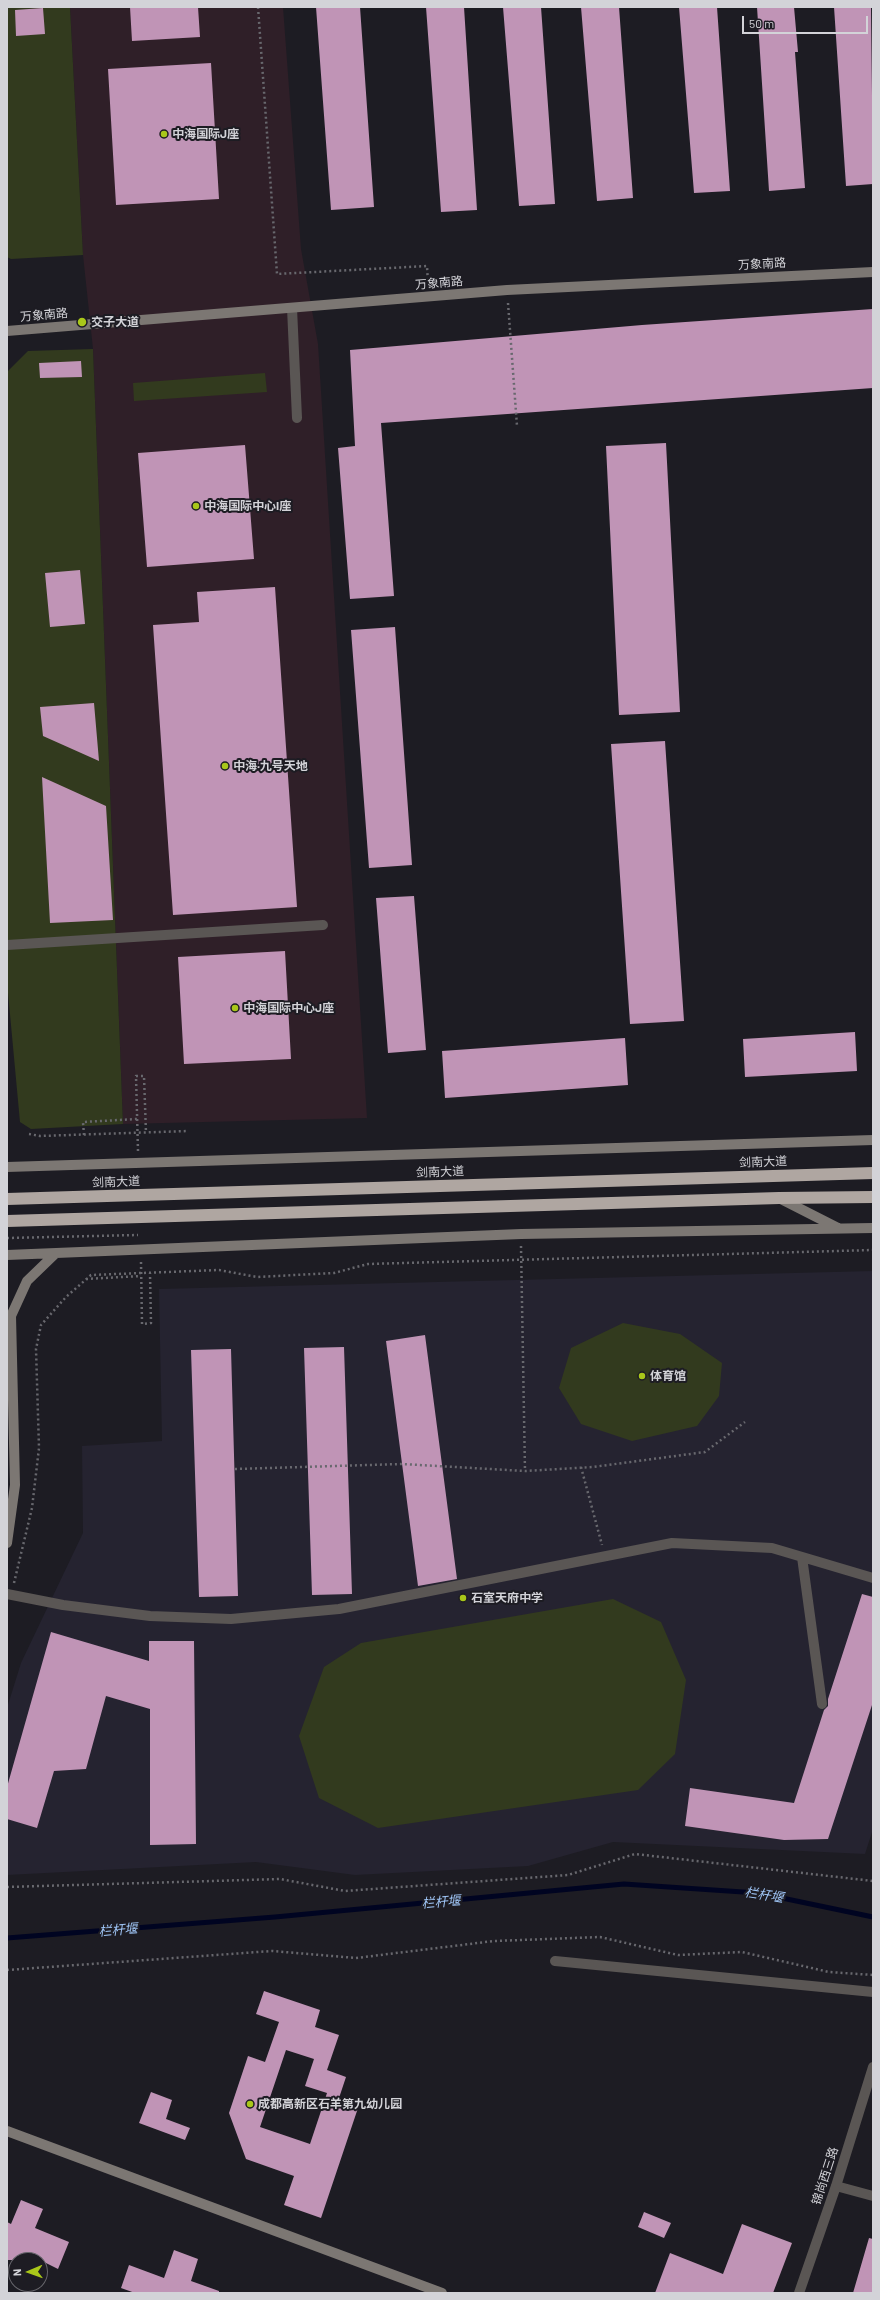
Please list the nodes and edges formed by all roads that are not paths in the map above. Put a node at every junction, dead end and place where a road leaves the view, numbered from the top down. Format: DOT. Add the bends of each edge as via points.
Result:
graph roads {
  1 [pos="873,272"];
  2 [pos="292,308"];
  3 [pos="7,331"];
  4 [pos="297,418"];
  5 [pos="323,925"];
  6 [pos="7,945"];
  7 [pos="873,1140"];
  8 [pos="7,1167"];
  9 [pos="873,1173"];
  10 [pos="873,1197"];
  11 [pos="779,1198"];
  12 [pos="7,1199"];
  13 [pos="7,1221"];
  14 [pos="873,1228"];
  15 [pos="840,1229"];
  16 [pos="55,1254"];
  17 [pos="7,1255"];
  18 [pos="7,1543"];
  19 [pos="802,1557"];
  20 [pos="873,1578"];
  21 [pos="9,1595"];
  22 [pos="822,1704"];
  23 [pos="555,1961"];
  24 [pos="873,1992"];
  25 [pos="873,2067"];
  26 [pos="7,2131"];
  27 [pos="836,2186"];
  28 [pos="873,2196"];
  29 [pos="442,2293"];
  30 [pos="799,2293"];
  1 -- 2 [label="main road, 万象南路" via="507,290"];
  2 -- 3 [label="main road, 万象南路"];
  2 -- 4 [label="street"];
  5 -- 6 [label="street"];
  7 -- 8 [label="main road"];
  9 -- 12 [label="highway, 剑南大道"];
  10 -- 11 [label="highway"];
  11 -- 13 [label="highway"];
  11 -- 15 [label="main road"];
  14 -- 15 [label="main road"];
  15 -- 16 [label="main road" via="521,1234"];
  16 -- 17 [label="main road"];
  16 -- 18 [label="main road" via="27,1281 11,1316 15,1485"];
  19 -- 20 [label="street"];
  19 -- 21 [label="street" via="772,1548 672,1543 339,1609 231,1619 150,1616"];
  19 -- 22 [label="street"];
  23 -- 24 [label="street"];
  25 -- 27 [label="street, 锦尚西三路"];
  26 -- 29 [label="main road"];
  27 -- 28 [label="street"];
  27 -- 30 [label="street, 锦尚西三路"];
}
